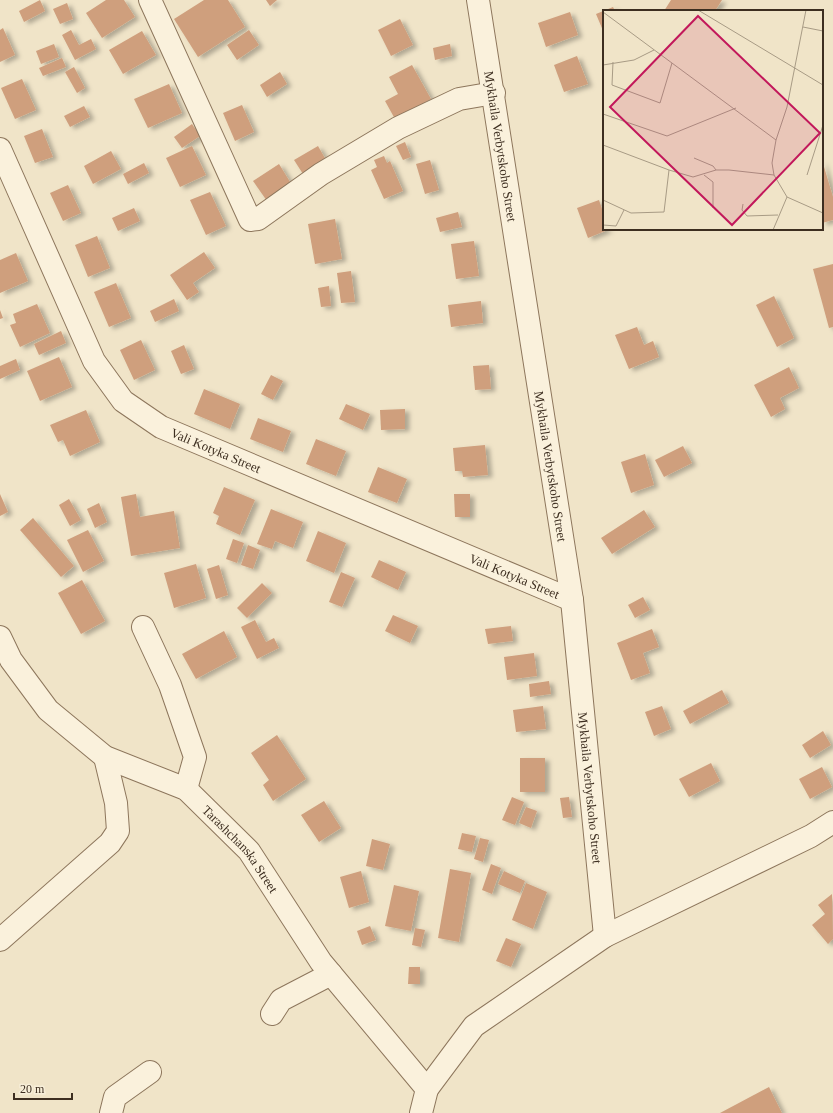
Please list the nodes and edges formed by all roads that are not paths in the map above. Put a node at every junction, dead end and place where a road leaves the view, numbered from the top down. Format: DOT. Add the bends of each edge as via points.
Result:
graph roads {
  1 [pos="150,0"];
  2 [pos="478,0"];
  3 [pos="494,93"];
  4 [pos="0,149"];
  5 [pos="572,600"];
  6 [pos="143,627"];
  7 [pos="0,637"];
  8 [pos="105,757"];
  9 [pos="186,789"];
  10 [pos="833,822"];
  11 [pos="605,936"];
  12 [pos="0,940"];
  13 [pos="331,974"];
  14 [pos="272,1014"];
  15 [pos="150,1072"];
  16 [pos="427,1089"];
  17 [pos="111,1113"];
  18 [pos="420,1113"];
  1 -- 3 [label="street" via="250,220 258,219 321,174 398,128 459,99"];
  2 -- 3 [label="street, Mykhaila Verbytskoho Street"];
  3 -- 5 [label="street, Mykhaila Verbytskoho Street"];
  4 -- 5 [label="street, Vali Kotyka Street" via="94,361 123,401 161,427"];
  5 -- 11 [label="street, Mykhaila Verbytskoho Street"];
  6 -- 9 [label="street" via="170,685 195,757"];
  7 -- 8 [label="street, Tarashchanska Street" via="11,660 48,710"];
  8 -- 9 [label="street, Tarashchanska Street"];
  8 -- 12 [label="street" via="116,803 118,831 110,843"];
  9 -- 13 [label="street, Tarashchanska Street" via="249,851"];
  10 -- 11 [label="street" via="811,836"];
  11 -- 16 [label="street" via="474,1026"];
  13 -- 14 [label="street" via="281,1000"];
  13 -- 16 [label="street, Tarashchanska Street"];
  15 -- 17 [label="street" via="115,1097"];
  16 -- 18 [label="street"];
}
